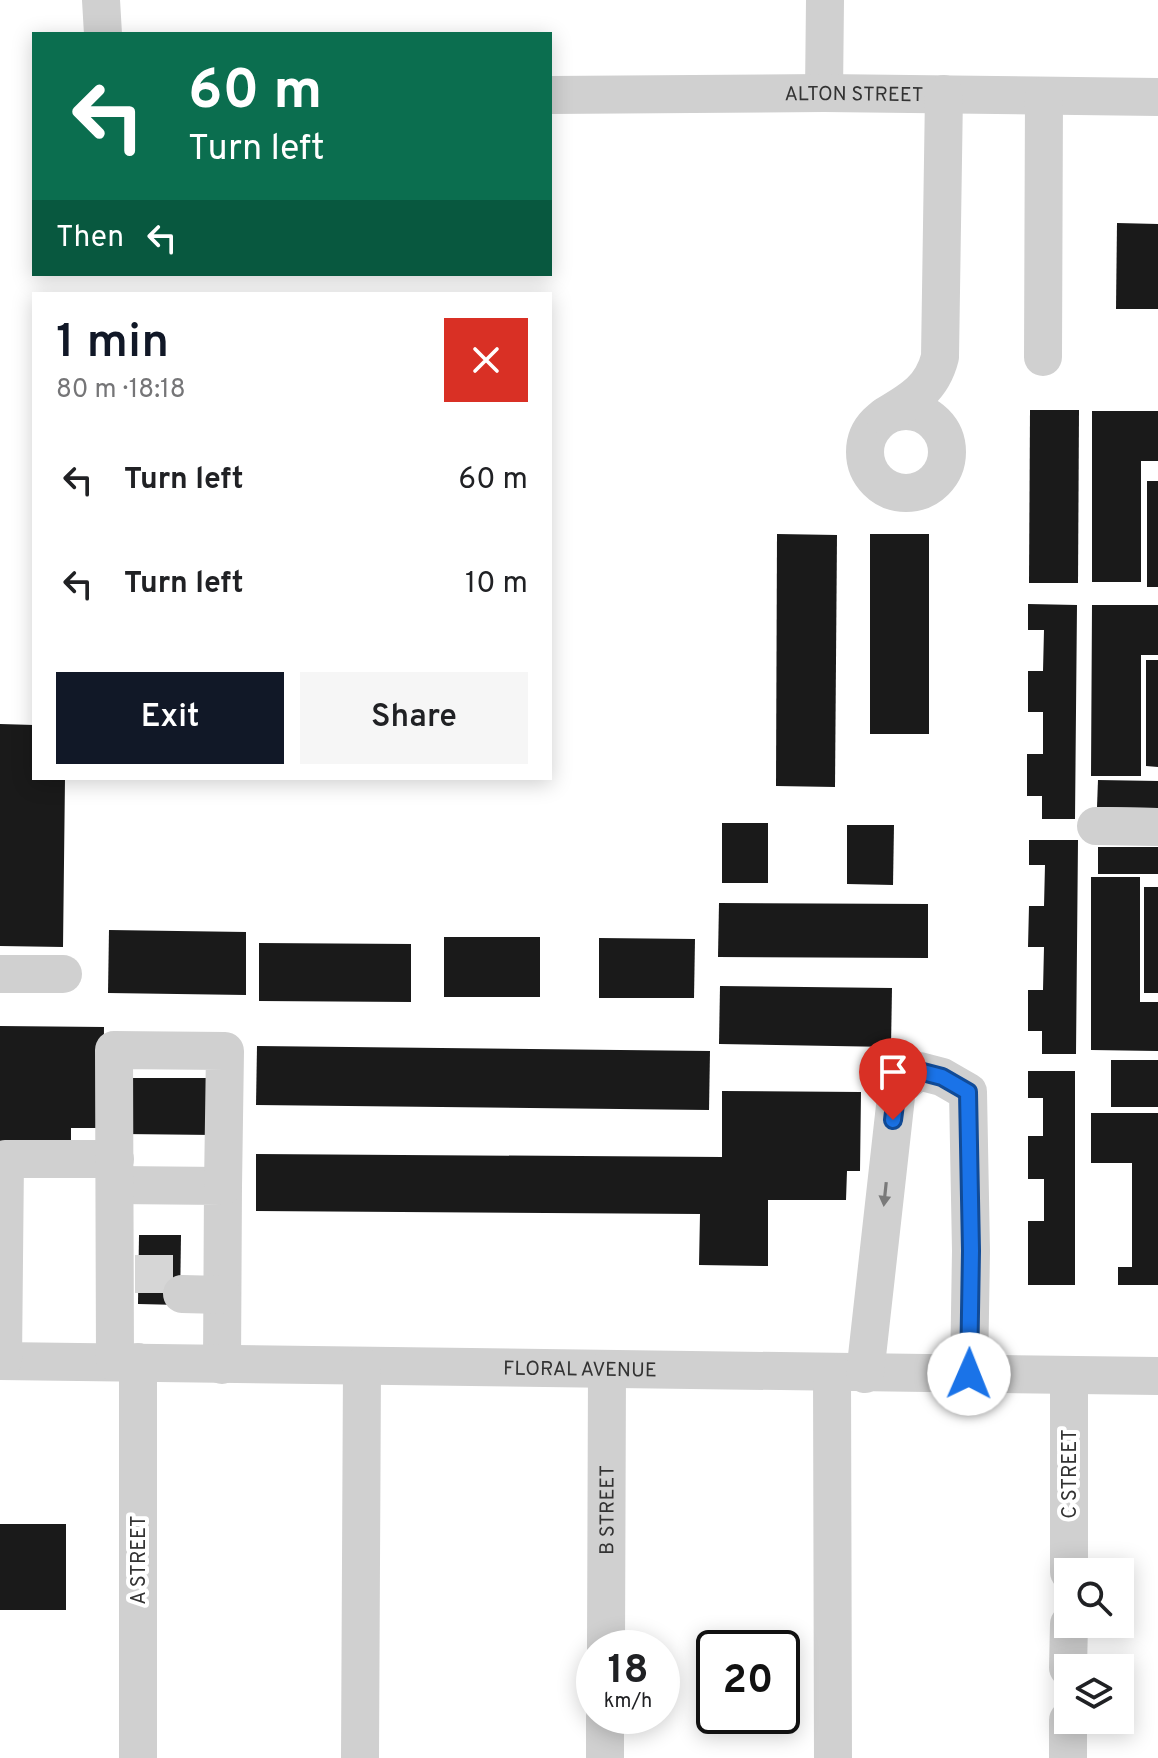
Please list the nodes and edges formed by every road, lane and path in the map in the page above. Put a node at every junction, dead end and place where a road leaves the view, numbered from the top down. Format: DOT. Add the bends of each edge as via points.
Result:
graph roads {
  1 [pos="101,0"];
  2 [pos="825,0"];
  3 [pos="103,32"];
  4 [pos="824,93"];
  5 [pos="944,94"];
  6 [pos="552,95"];
  7 [pos="1044,96"];
  8 [pos="1158,97"];
  9 [pos="942,342"];
  10 [pos="1043,357"];
  11 [pos="885,416"];
  12 [pos="948,447"];
  13 [pos="1096,826"];
  14 [pos="1158,827"];
  15 [pos="0,974"];
  16 [pos="63,974"];
  17 [pos="2,1159"];
  18 [pos="115,1172"];
  19 [pos="223,1186"];
  20 [pos="182,1284"];
  21 [pos="222,1284"];
  22 [pos="2,1361"];
  23 [pos="126,1362"];
  24 [pos="222,1365"];
  25 [pos="362,1366"];
  26 [pos="607,1370"];
  27 [pos="848,1373"];
  28 [pos="969,1374"];
  29 [pos="1069,1375"];
  30 [pos="1158,1376"];
  31 [pos="1069,1558"];
  32 [pos="606,1630"];
  33 [pos="605,1734"];
  34 [pos="1068,1734"];
  35 [pos="138,1758"];
  36 [pos="360,1758"];
  37 [pos="605,1758"];
  38 [pos="833,1758"];
  39 [pos="1068,1758"];
  1 -- 3 [label="street"];
  2 -- 4 [label="street"];
  4 -- 5 [label="street, ALTON STREET"];
  4 -- 6 [label="street, ALTON STREET"];
  5 -- 7 [label="street, ALTON STREET"];
  5 -- 9 [label="street"];
  7 -- 8 [label="street, ALTON STREET"];
  7 -- 10 [label="street"];
  9 -- 11 [label="street" via="936,370 923,392"];
  9 -- 12 [label="street"];
  11 -- 12 [label="street" via="897,411 925,414 936,422"];
  11 -- 12 [label="street" via="868,436 866,463 881,485 893,491 920,491 932,484 942,474"];
  13 -- 14 [label="street"];
  15 -- 16 [label="street"];
  17 -- 18 [label="street"];
  17 -- 22 [label="street"];
  18 -- 19 [label="street"];
  18 -- 19 [label="street, A STREET" via="114,1050 225,1051"];
  18 -- 23 [label="street, A STREET"];
  19 -- 21 [label="street"];
  20 -- 21 [label="street"];
  21 -- 24 [label="street"];
  22 -- 23 [label="street, FLORAL AVENUE"];
  23 -- 24 [label="street, FLORAL AVENUE"];
  23 -- 35 [label="street, A STREET"];
  24 -- 25 [label="street, FLORAL AVENUE"];
  25 -- 26 [label="street, FLORAL AVENUE"];
  25 -- 36 [label="street"];
  26 -- 27 [label="street, FLORAL AVENUE"];
  26 -- 32 [label="street, B STREET"];
  27 -- 28 [label="street, FLORAL AVENUE"];
  28 -- 27 [label="street, one-way" via="968,1092 919,1071 897,1088"];
  27 -- 38 [label="street"];
  28 -- 29 [label="street, FLORAL AVENUE"];
  29 -- 30 [label="street, FLORAL AVENUE"];
  29 -- 31 [label="street, C STREET"];
  33 -- 37 [label="street"];
  34 -- 39 [label="street"];
}
